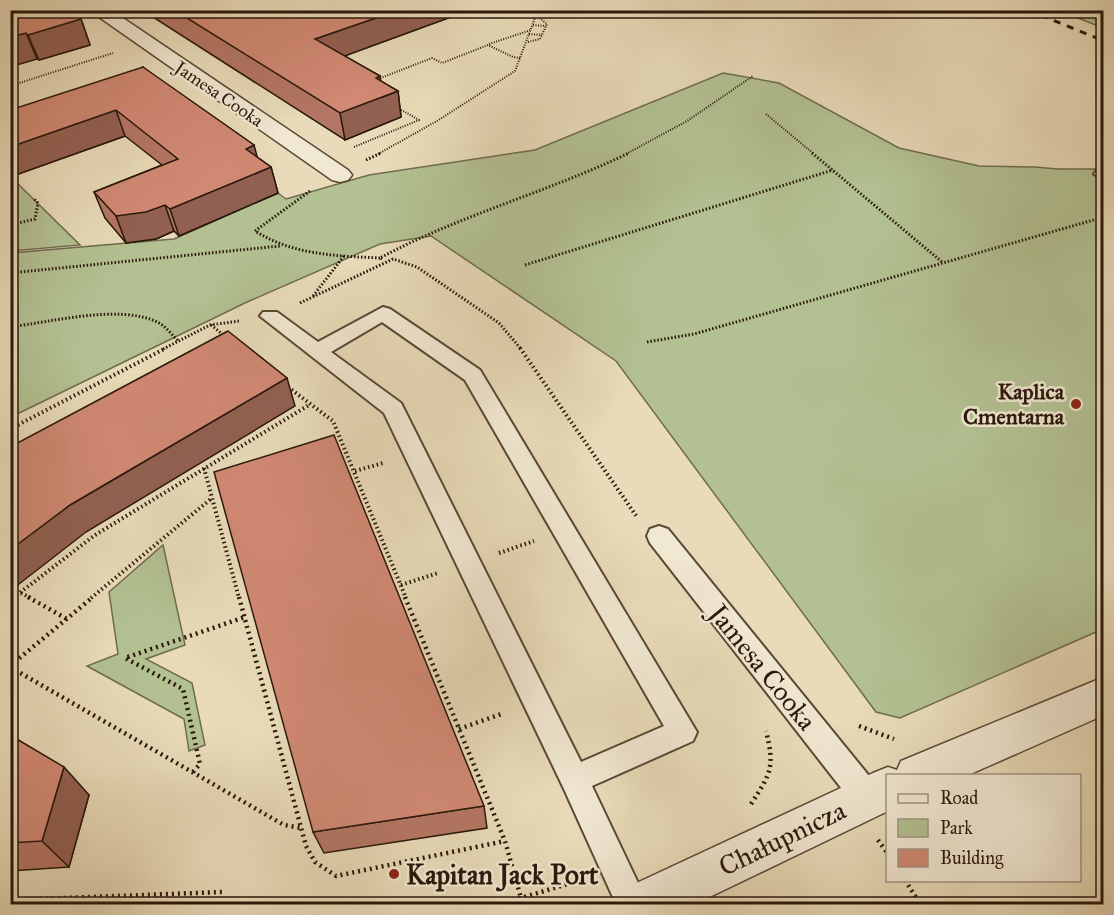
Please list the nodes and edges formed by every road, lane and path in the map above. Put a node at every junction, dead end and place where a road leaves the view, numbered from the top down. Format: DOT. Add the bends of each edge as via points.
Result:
graph roads {
  1 [pos="98,10"];
  2 [pos="538,10"];
  3 [pos="537,16"];
  4 [pos="533,25"];
  5 [pos="546,26"];
  6 [pos="531,30"];
  7 [pos="529,34"];
  8 [pos="542,35"];
  9 [pos="527,43"];
  10 [pos="488,45"];
  11 [pos="119,51"];
  12 [pos="521,58"];
  13 [pos="753,76"];
  14 [pos="371,82"];
  15 [pos="10,86"];
  16 [pos="390,103"];
  17 [pos="766,114"];
  18 [pos="344,151"];
  19 [pos="833,170"];
  20 [pos="340,176"];
  21 [pos="33,198"];
  22 [pos="1104,217"];
  23 [pos="10,225"];
  24 [pos="281,245"];
  25 [pos="344,256"];
  26 [pos="380,258"];
  27 [pos="385,261"];
  28 [pos="942,262"];
  29 [pos="525,265"];
  30 [pos="10,273"];
  31 [pos="311,298"];
  32 [pos="270,316"];
  33 [pos="210,324"];
  34 [pos="10,327"];
  35 [pos="178,341"];
  36 [pos="231,342"];
  37 [pos="647,342"];
  38 [pos="318,351"];
  39 [pos="286,385"];
  40 [pos="309,405"];
  41 [pos="10,429"];
  42 [pos="204,468"];
  43 [pos="212,498"];
  44 [pos="658,537"];
  45 [pos="21,593"];
  46 [pos="10,601"];
  47 [pos="245,617"];
  48 [pos="67,619"];
  49 [pos="10,666"];
  50 [pos="1104,695"];
  51 [pos="536,700"];
  52 [pos="766,728"];
  53 [pos="459,729"];
  54 [pos="193,772"];
  55 [pos="921,774"];
  56 [pos="574,779"];
  57 [pos="877,792"];
  58 [pos="747,808"];
  59 [pos="301,828"];
  60 [pos="878,839"];
  61 [pos="505,841"];
  62 [pos="886,851"];
  63 [pos="906,882"];
  64 [pos="568,883"];
  65 [pos="222,892"];
  66 [pos="520,898"];
  67 [pos="10,900"];
  68 [pos="70,901"];
  69 [pos="483,904"];
  70 [pos="632,904"];
  71 [pos="645,904"];
  72 [pos="920,904"];
  1 -- 20 [label="street, Jamesa Cooka"];
  2 -- 3 [label="path"];
  3 -- 4 [label="path"];
  3 -- 5 [label="path"];
  4 -- 5 [label="path"];
  4 -- 6 [label="path"];
  5 -- 8 [label="path"];
  6 -- 7 [label="path"];
  6 -- 10 [label="path"];
  7 -- 8 [label="path"];
  7 -- 9 [label="path"];
  8 -- 9 [label="path"];
  9 -- 12 [label="path"];
  10 -- 12 [label="path"];
  10 -- 14 [label="path" via="442,63 432,58"];
  11 -- 15 [label="path"];
  12 -- 20 [label="path" via="515,71 496,80 463,106"];
  13 -- 26 [label="path" via="704,112 645,146 474,214"];
  16 -- 18 [label="path" via="418,120"];
  17 -- 19 [label="path"];
  19 -- 28 [label="path"];
  19 -- 29 [label="path"];
  20 -- 24 [label="path" via="317,186 255,231"];
  21 -- 23 [label="path" via="38,203 35,219"];
  22 -- 28 [label="path"];
  24 -- 25 [label="path"];
  24 -- 30 [label="path"];
  25 -- 26 [label="path"];
  25 -- 31 [label="path"];
  26 -- 27 [label="path"];
  27 -- 31 [label="path"];
  27 -- 44 [label="path" via="393,259 417,267 499,323 531,361 646,532"];
  28 -- 37 [label="path" via="694,334"];
  31 -- 32 [label="path"];
  32 -- 33 [label="path"];
  32 -- 38 [label="lane"];
  33 -- 35 [label="path"];
  33 -- 36 [label="path"];
  34 -- 35 [label="path" via="109,316 140,317 158,323"];
  35 -- 41 [label="path"];
  38 -- 51 [label="lane" via="393,408"];
  38 -- 56 [label="lane" via="382,313 473,375 683,732"];
  39 -- 40 [label="path"];
  40 -- 42 [label="path"];
  40 -- 53 [label="path" via="333,421 337,429"];
  42 -- 43 [label="path"];
  42 -- 45 [label="path" via="95,535"];
  43 -- 47 [label="path"];
  43 -- 48 [label="path"];
  44 -- 57 [label="lane, Jamesa Cooka"];
  45 -- 46 [label="path"];
  45 -- 48 [label="path"];
  47 -- 54 [label="path" via="125,658 183,689 200,764"];
  47 -- 59 [label="path"];
  48 -- 49 [label="path"];
  49 -- 54 [label="path"];
  50 -- 55 [label="street"];
  51 -- 53 [label="path"];
  51 -- 56 [label="lane"];
  52 -- 58 [label="path" via="773,758 764,784"];
  53 -- 61 [label="path"];
  54 -- 59 [label="path" via="284,825"];
  56 -- 70 [label="lane"];
  57 -- 71 [label="street, Chałupnicza"];
  59 -- 61 [label="path" via="316,866 336,876"];
  60 -- 62 [label="path"];
  61 -- 66 [label="path"];
  63 -- 72 [label="path"];
  64 -- 66 [label="path"];
  65 -- 68 [label="path"];
  66 -- 69 [label="path"];
  67 -- 68 [label="path"];
}
